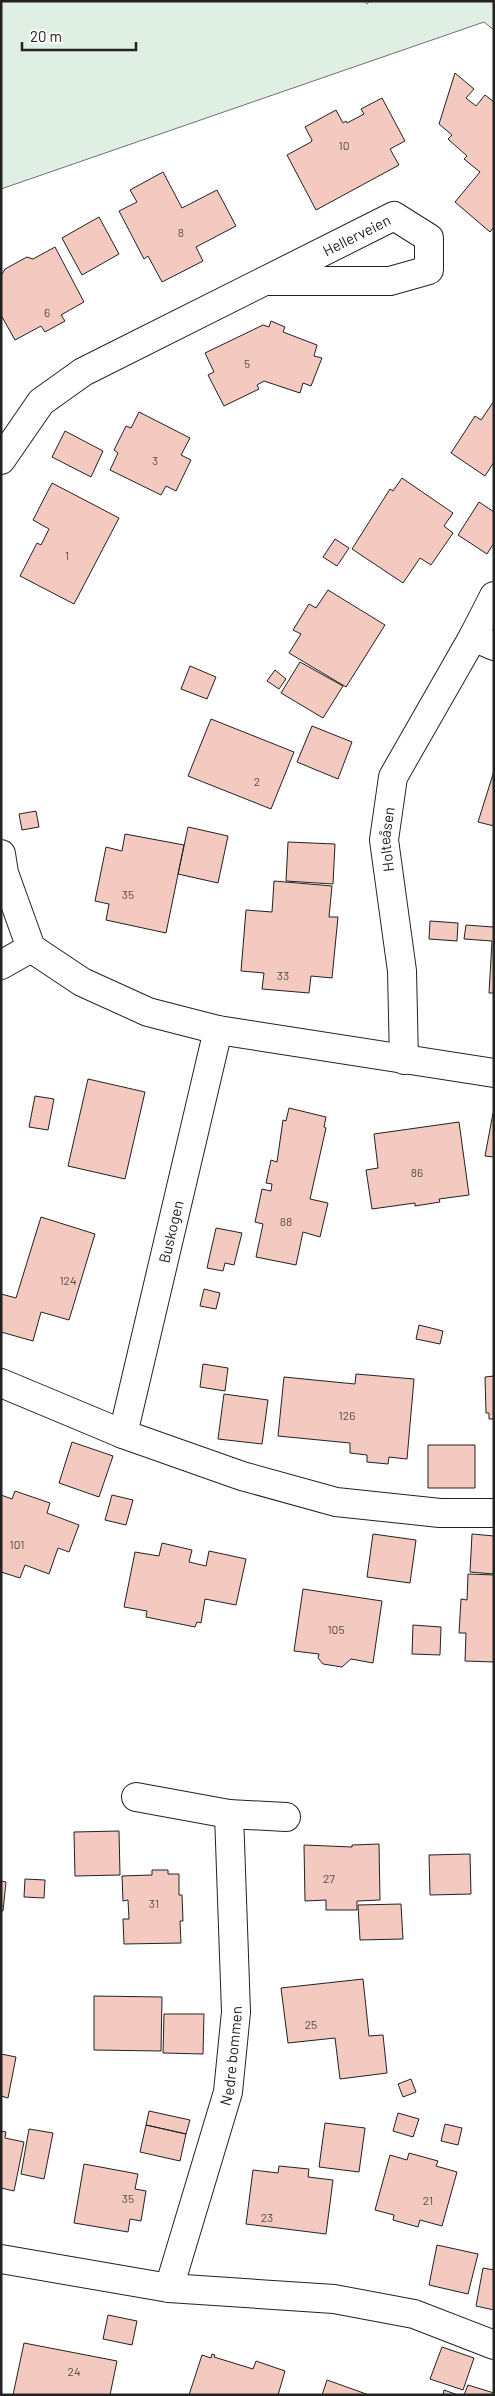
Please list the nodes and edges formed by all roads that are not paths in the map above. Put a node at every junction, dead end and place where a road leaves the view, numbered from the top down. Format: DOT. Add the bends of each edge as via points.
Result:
graph roads {
  1 [pos="267,281"];
  2 [pos="1,460"];
  3 [pos="494,596"];
  4 [pos="483,642"];
  5 [pos="1,854"];
  6 [pos="31,948"];
  7 [pos="1,965"];
  8 [pos="218,1030"];
  9 [pos="404,1060"];
  10 [pos="494,1073"];
  11 [pos="1,1383"];
  12 [pos="123,1434"];
  13 [pos="494,1513"];
  14 [pos="136,1797"];
  15 [pos="229,1814"];
  16 [pos="286,1817"];
  17 [pos="1,2259"];
  18 [pos="169,2288"];
  19 [pos="494,2345"];
  1 -- 1 [label="street, Hellerveien" via="394,216 430,238 429,270 390,281"];
  1 -- 2 [label="street, Hellerveien" via="152,335 83,372 41,402"];
  3 -- 4 [label="street, Holteåsen"];
  4 -- 9 [label="street, Holteåsen" via="393,778 384,840 402,971"];
  5 -- 6 [label="street" via="4,873"];
  6 -- 7 [label="street"];
  6 -- 8 [label="street" via="82,982 148,1012"];
  8 -- 9 [label="street"];
  8 -- 12 [label="street, Buskogen"];
  9 -- 10 [label="street"];
  11 -- 12 [label="street"];
  12 -- 13 [label="street" via="242,1476 336,1502 440,1513"];
  14 -- 15 [label="street"];
  15 -- 16 [label="street"];
  15 -- 18 [label="street, Nedre bommen" via="236,2012 228,2092"];
  17 -- 18 [label="street"];
  18 -- 19 [label="street" via="334,2299 414,2314"];
}
